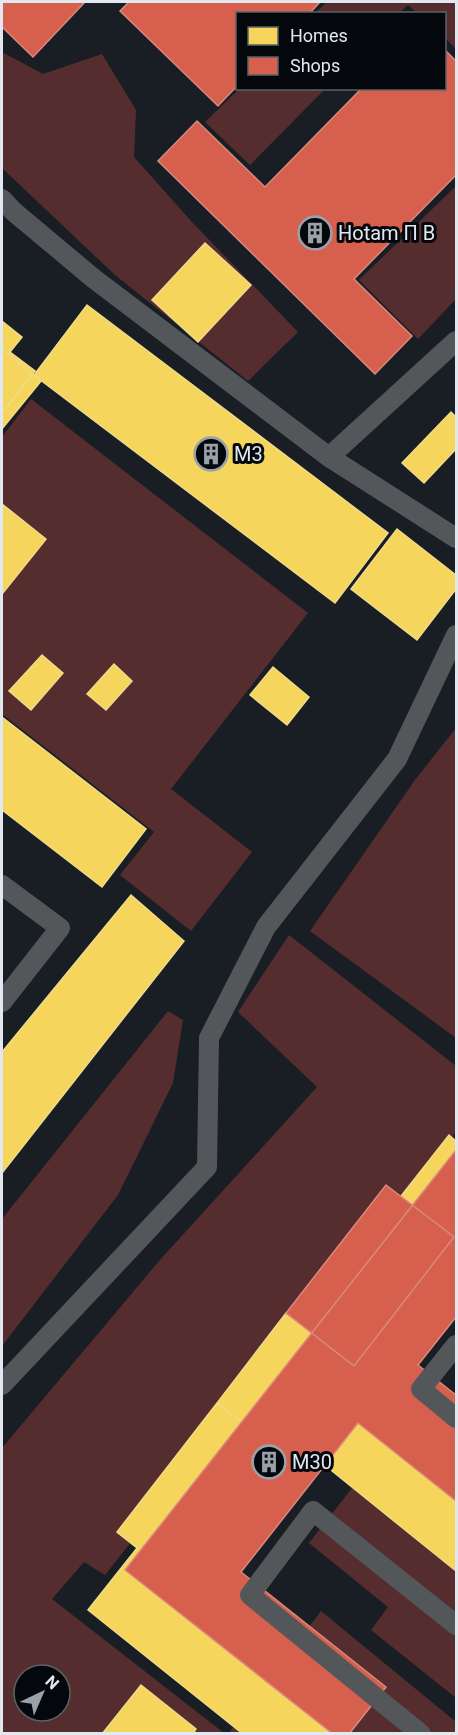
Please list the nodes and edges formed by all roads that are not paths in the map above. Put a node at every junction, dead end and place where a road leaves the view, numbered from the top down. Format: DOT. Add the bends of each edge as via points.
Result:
graph roads {
  1 [pos="2,199"];
  2 [pos="456,341"];
  3 [pos="328,456"];
  4 [pos="456,538"];
  5 [pos="456,634"];
  6 [pos="2,885"];
  7 [pos="2,1002"];
  8 [pos="456,1345"];
  9 [pos="2,1385"];
  10 [pos="456,1418"];
  11 [pos="456,1625"];
  12 [pos="421,1734"];
  1 -- 3 [label="lane" via="93,278"];
  2 -- 3 [label="lane"];
  3 -- 4 [label="lane"];
  5 -- 9 [label="lane" via="398,759 266,927 209,1038 207,1167"];
  6 -- 7 [label="lane" via="60,928"];
  8 -- 10 [label="lane" via="421,1389"];
  11 -- 12 [label="lane" via="313,1511 250,1595"];
}
